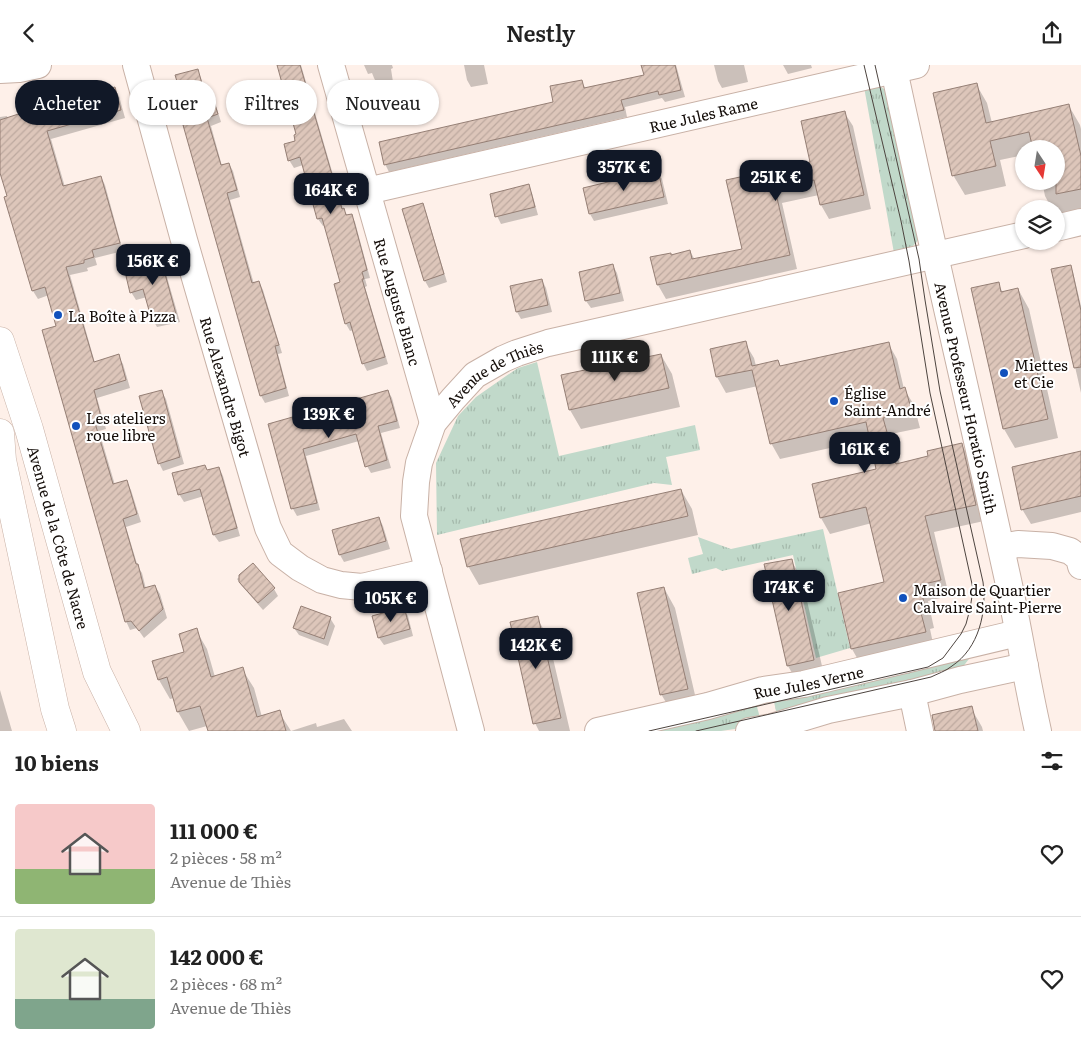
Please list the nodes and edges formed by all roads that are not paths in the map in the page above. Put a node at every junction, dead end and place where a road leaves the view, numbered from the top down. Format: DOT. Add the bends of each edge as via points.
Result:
graph roads {
  1 [pos="38,65"];
  2 [pos="136,65"];
  3 [pos="331,65"];
  4 [pos="901,67"];
  5 [pos="0,70"];
  6 [pos="367,191"];
  7 [pos="1081,222"];
  8 [pos="1065,226"];
  9 [pos="1015,237"];
  10 [pos="934,255"];
  11 [pos="0,341"];
  12 [pos="433,423"];
  13 [pos="0,433"];
  14 [pos="1,461"];
  15 [pos="1000,547"];
  16 [pos="1081,566"];
  17 [pos="429,571"];
  18 [pos="1018,633"];
  19 [pos="1024,666"];
  20 [pos="912,693"];
  21 [pos="62,731"];
  22 [pos="126,731"];
  23 [pos="471,731"];
  24 [pos="598,731"];
  25 [pos="749,731"];
  26 [pos="920,731"];
  27 [pos="1038,731"];
  1 -- 5 [label="street"];
  2 -- 17 [label="street, Rue Alexandre Bigot" via="260,502 280,553 322,580 341,585 362,587"];
  3 -- 6 [label="street, Rue Auguste Blanc"];
  4 -- 6 [label="street, Rue Jules Rame"];
  4 -- 10 [label="street, Avenue Professeur Horatio Smith"];
  6 -- 12 [label="street, Rue Auguste Blanc"];
  7 -- 8 [label="street"];
  9 -- 10 [label="street, Avenue de Thiès"];
  10 -- 12 [label="street, Avenue de Thiès" via="532,347 475,375"];
  10 -- 15 [label="street, Avenue Professeur Horatio Smith"];
  11 -- 22 [label="main road, Avenue de la Côte de Nacre" via="97,672"];
  12 -- 17 [label="street, Avenue de Thiès" via="419,463 414,516"];
  13 -- 14 [label="main road"];
  14 -- 21 [label="main road"];
  15 -- 16 [label="street" via="1018,544 1052,546 1070,551 1079,558"];
  15 -- 18 [label="street, Avenue Professeur Horatio Smith"];
  17 -- 23 [label="street, Avenue de Thiès"];
  18 -- 19 [label="street, Avenue Professeur Horatio Smith"];
  18 -- 24 [label="street, Rue Jules Verne"];
  19 -- 20 [label="street"];
  19 -- 27 [label="street, Avenue Professeur Horatio Smith"];
  20 -- 25 [label="street" via="828,710"];
  20 -- 26 [label="street"];
}
